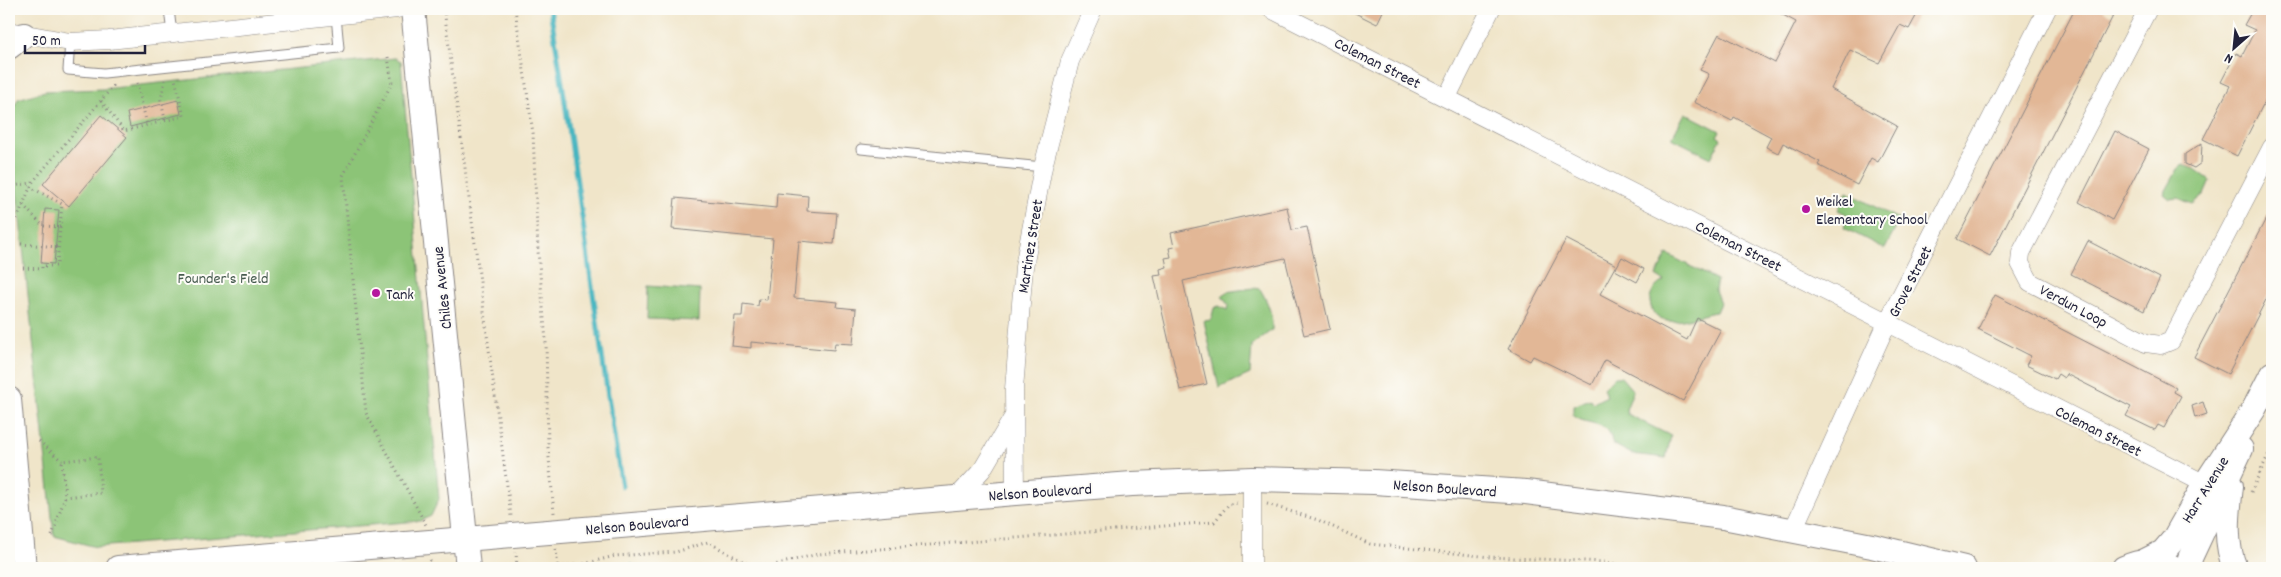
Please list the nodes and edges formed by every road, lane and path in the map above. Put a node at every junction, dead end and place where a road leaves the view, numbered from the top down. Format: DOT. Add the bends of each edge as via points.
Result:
graph roads {
  1 [pos="169,9"];
  2 [pos="397,9"];
  3 [pos="413,9"];
  4 [pos="444,9"];
  5 [pos="515,9"];
  6 [pos="1093,9"];
  7 [pos="1272,9"];
  8 [pos="1491,9"];
  9 [pos="2048,9"];
  10 [pos="2148,9"];
  11 [pos="336,16"];
  12 [pos="172,34"];
  13 [pos="14,38"];
  14 [pos="70,42"];
  15 [pos="388,57"];
  16 [pos="176,79"];
  17 [pos="165,80"];
  18 [pos="137,83"];
  19 [pos="114,85"];
  20 [pos="1446,97"];
  21 [pos="101,101"];
  22 [pos="165,120"];
  23 [pos="147,125"];
  24 [pos="2272,146"];
  25 [pos="861,149"];
  26 [pos="1043,166"];
  27 [pos="32,183"];
  28 [pos="13,186"];
  29 [pos="30,187"];
  30 [pos="23,206"];
  31 [pos="17,219"];
  32 [pos="60,227"];
  33 [pos="20,244"];
  34 [pos="58,247"];
  35 [pos="23,268"];
  36 [pos="1888,321"];
  37 [pos="2272,374"];
  38 [pos="9,398"];
  39 [pos="2254,409"];
  40 [pos="1014,417"];
  41 [pos="39,441"];
  42 [pos="2272,447"];
  43 [pos="62,461"];
  44 [pos="2235,464"];
  45 [pos="1252,479"];
  46 [pos="2205,484"];
  47 [pos="1015,493"];
  48 [pos="65,497"];
  49 [pos="2250,497"];
  50 [pos="957,498"];
  51 [pos="1252,503"];
  52 [pos="555,530"];
  53 [pos="1793,530"];
  54 [pos="514,534"];
  55 [pos="52,536"];
  56 [pos="466,538"];
  57 [pos="428,542"];
  58 [pos="2135,565"];
  59 [pos="24,568"];
  60 [pos="118,568"];
  61 [pos="468,568"];
  62 [pos="513,568"];
  63 [pos="517,568"];
  64 [pos="541,568"];
  65 [pos="549,568"];
  66 [pos="558,568"];
  67 [pos="755,568"];
  68 [pos="762,568"];
  69 [pos="1252,568"];
  70 [pos="1637,568"];
  71 [pos="1964,568"];
  72 [pos="2174,568"];
  73 [pos="2189,568"];
  74 [pos="2235,568"];
  1 -- 12 [label="lane"];
  2 -- 11 [label="street"];
  3 -- 56 [label="street, Chiles Avenue"];
  4 -- 54 [label="path"];
  5 -- 52 [label="path" via="533,133"];
  6 -- 26 [label="street, Martinez Street" via="1070,61"];
  7 -- 20 [label="street, Coleman Street"];
  8 -- 20 [label="street"];
  9 -- 36 [label="street, Grove Street"];
  10 -- 24 [label="street, Verdun Loop" via="2022,253 2020,263 2030,282 2146,343 2161,346 2172,341"];
  11 -- 12 [label="street"];
  11 -- 14 [label="lane" via="338,48 162,68 104,73 68,70"];
  12 -- 14 [label="street"];
  13 -- 14 [label="street"];
  15 -- 57 [label="path" via="392,83 343,176 366,413 425,521"];
  16 -- 22 [label="path" via="184,116"];
  17 -- 22 [label="path" via="161,100"];
  18 -- 23 [label="path"];
  19 -- 21 [label="path"];
  20 -- 36 [label="street, Coleman Street"];
  21 -- 23 [label="path" via="124,131"];
  21 -- 27 [label="path"];
  22 -- 23 [label="path"];
  25 -- 26 [label="lane"];
  26 -- 40 [label="street, Martinez Street" via="1020,296"];
  27 -- 28 [label="path"];
  27 -- 29 [label="path"];
  29 -- 30 [label="path"];
  29 -- 32 [label="path" via="62,204"];
  30 -- 31 [label="path"];
  30 -- 32 [label="path" via="43,226"];
  32 -- 34 [label="path"];
  33 -- 34 [label="path"];
  34 -- 35 [label="path" via="57,266 42,266 42,270"];
  36 -- 46 [label="street, Coleman Street"];
  36 -- 53 [label="street, Grove Street"];
  37 -- 39 [label="street, Harr Avenue"];
  38 -- 59 [label="street"];
  39 -- 44 [label="street, Harr Avenue"];
  39 -- 46 [label="street, Harr Avenue"];
  40 -- 47 [label="street, Martinez Street"];
  40 -- 50 [label="street" via="982,470"];
  41 -- 43 [label="path"];
  42 -- 49 [label="path"];
  43 -- 48 [label="path"];
  43 -- 48 [label="path" via="98,457 101,493"];
  44 -- 73 [label="street, Harr Avenue" via="2190,558"];
  44 -- 74 [label="street" via="2227,526"];
  45 -- 47 [label="street, Nelson Boulevard"];
  45 -- 51 [label="street"];
  45 -- 53 [label="street, Nelson Boulevard" via="1374,482 1534,493 1649,506"];
  46 -- 58 [label="street, Harr Avenue" via="2168,547 2157,556"];
  47 -- 50 [label="street, Nelson Boulevard"];
  48 -- 55 [label="path"];
  50 -- 52 [label="street, Nelson Boulevard"];
  51 -- 68 [label="path" via="1228,504 1214,522 818,554"];
  51 -- 69 [label="street"];
  51 -- 70 [label="path" via="1273,505 1309,517 1370,544 1490,557 1606,562"];
  52 -- 54 [label="street, Nelson Boulevard"];
  52 -- 66 [label="path"];
  53 -- 71 [label="street, Nelson Boulevard"];
  54 -- 56 [label="street, Nelson Boulevard"];
  54 -- 63 [label="path"];
  56 -- 57 [label="street, Nelson Boulevard"];
  56 -- 61 [label="street, Chiles Avenue"];
  57 -- 60 [label="street, Nelson Boulevard"];
  58 -- 72 [label="street" via="2159,562"];
  62 -- 63 [label="path"];
  63 -- 64 [label="path"];
  65 -- 66 [label="path"];
  66 -- 67 [label="path" via="615,556 676,552 708,542"];
}
